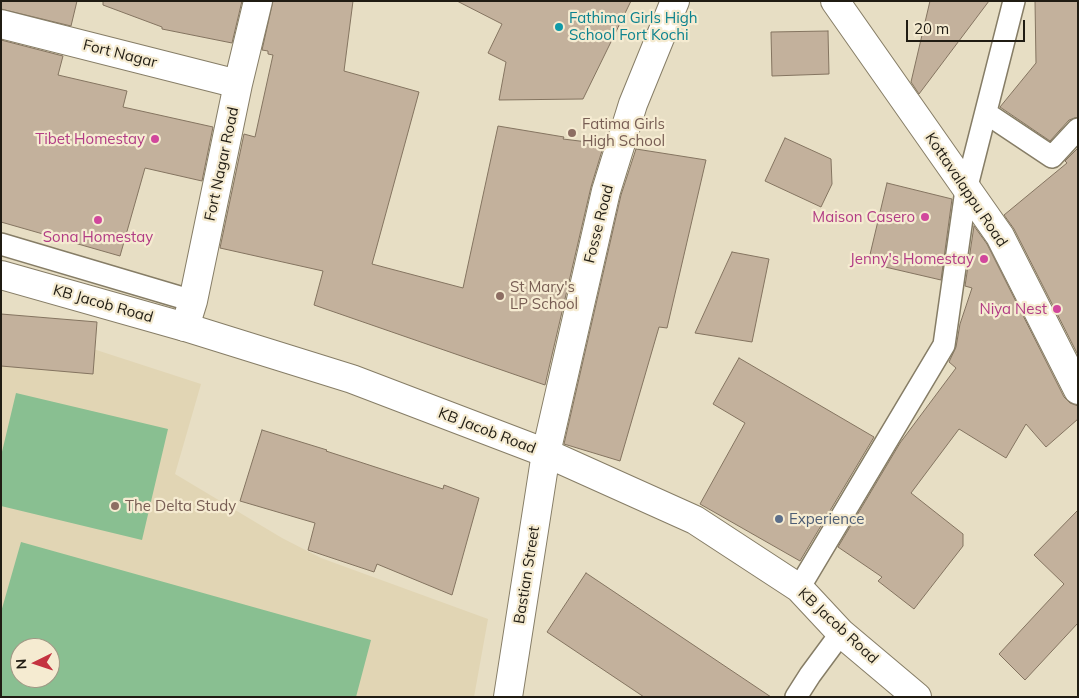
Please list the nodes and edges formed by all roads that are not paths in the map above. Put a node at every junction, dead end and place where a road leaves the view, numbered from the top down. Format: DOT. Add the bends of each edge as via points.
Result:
graph roads {
  1 [pos="258,1"];
  2 [pos="675,1"];
  3 [pos="835,1"];
  4 [pos="1014,1"];
  5 [pos="1,24"];
  6 [pos="238,84"];
  7 [pos="986,113"];
  8 [pos="1078,129"];
  9 [pos="966,190"];
  10 [pos="1,244"];
  11 [pos="1,275"];
  12 [pos="194,301"];
  13 [pos="185,327"];
  14 [pos="1078,390"];
  15 [pos="546,453"];
  16 [pos="799,588"];
  17 [pos="841,633"];
  18 [pos="508,697"];
  19 [pos="796,697"];
  20 [pos="917,697"];
  1 -- 6 [label="street, Fort Nagar Road"];
  2 -- 15 [label="street, Fosse Road" via="634,104 606,190"];
  3 -- 9 [label="street, Kottavalappu Road"];
  4 -- 7 [label="lane"];
  5 -- 6 [label="street, Fort Nagar"];
  6 -- 12 [label="street, Fort Nagar Road"];
  7 -- 8 [label="lane" via="1052,157"];
  7 -- 9 [label="lane"];
  9 -- 14 [label="street, Kottavalappu Road" via="1000,236"];
  9 -- 16 [label="lane" via="944,345"];
  10 -- 12 [label="lane"];
  11 -- 13 [label="street, KB Jacob Road"];
  12 -- 13 [label="street, Fort Nagar Road"];
  13 -- 15 [label="street, KB Jacob Road" via="352,379"];
  15 -- 16 [label="street, KB Jacob Road" via="695,520"];
  15 -- 18 [label="street, Bastian Street"];
  16 -- 17 [label="street, KB Jacob Road"];
  17 -- 19 [label="lane"];
  17 -- 20 [label="street, KB Jacob Road"];
}
